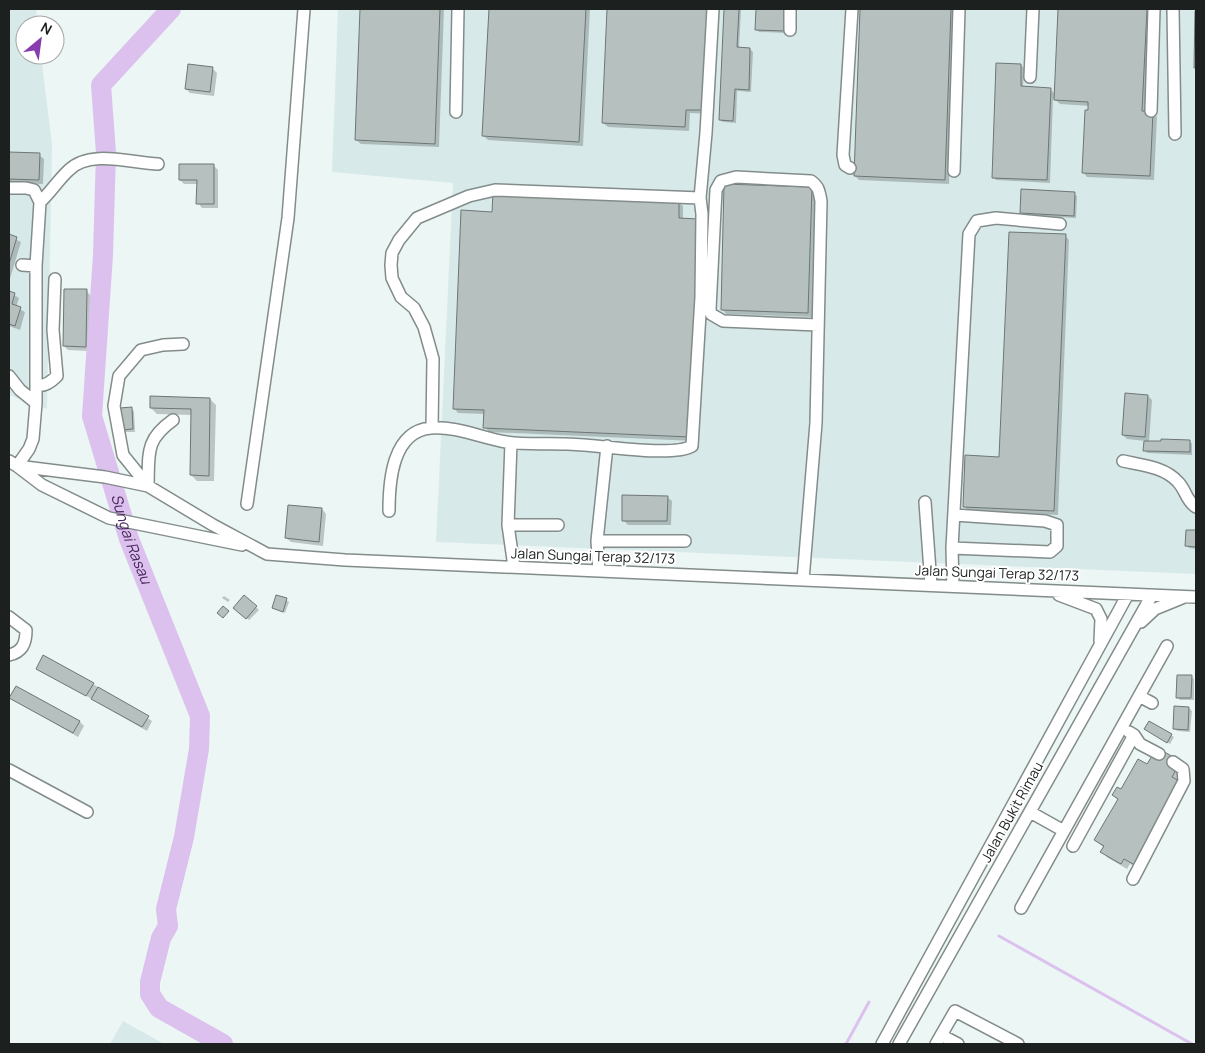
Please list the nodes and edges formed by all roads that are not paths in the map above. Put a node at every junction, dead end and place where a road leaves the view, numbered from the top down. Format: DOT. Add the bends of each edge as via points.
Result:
graph roads {
  1 [pos="304,9"];
  2 [pos="458,9"];
  3 [pos="712,9"];
  4 [pos="790,9"];
  5 [pos="852,9"];
  6 [pos="959,9"];
  7 [pos="1033,9"];
  8 [pos="1154,9"];
  9 [pos="1173,9"];
  10 [pos="790,30"];
  11 [pos="1030,77"];
  12 [pos="1151,111"];
  13 [pos="456,112"];
  14 [pos="1175,134"];
  15 [pos="158,164"];
  16 [pos="850,168"];
  17 [pos="954,171"];
  18 [pos="9,188"];
  19 [pos="700,198"];
  20 [pos="40,202"];
  21 [pos="1060,224"];
  22 [pos="22,265"];
  23 [pos="36,266"];
  24 [pos="55,279"];
  25 [pos="818,325"];
  26 [pos="183,344"];
  27 [pos="9,376"];
  28 [pos="36,385"];
  29 [pos="36,403"];
  30 [pos="173,420"];
  31 [pos="432,428"];
  32 [pos="511,443"];
  33 [pos="607,446"];
  34 [pos="1123,460"];
  35 [pos="13,464"];
  36 [pos="148,486"];
  37 [pos="925,502"];
  38 [pos="247,504"];
  39 [pos="1196,507"];
  40 [pos="389,511"];
  41 [pos="954,515"];
  42 [pos="508,525"];
  43 [pos="558,525"];
  44 [pos="685,541"];
  45 [pos="597,542"];
  46 [pos="251,547"];
  47 [pos="952,548"];
  48 [pos="514,567"];
  49 [pos="599,571"];
  50 [pos="802,580"];
  51 [pos="931,585"];
  52 [pos="952,586"];
  53 [pos="1043,590"];
  54 [pos="1128,594"];
  55 [pos="1152,595"];
  56 [pos="1191,596"];
  57 [pos="9,617"];
  58 [pos="1167,646"];
  59 [pos="1099,648"];
  60 [pos="1118,654"];
  61 [pos="9,656"];
  62 [pos="1139,696"];
  63 [pos="1152,703"];
  64 [pos="1122,728"];
  65 [pos="1134,735"];
  66 [pos="1159,754"];
  67 [pos="1173,762"];
  68 [pos="9,770"];
  69 [pos="87,812"];
  70 [pos="1030,812"];
  71 [pos="1064,831"];
  72 [pos="1072,846"];
  73 [pos="1133,879"];
  74 [pos="1021,908"];
  75 [pos="939,1040"];
  76 [pos="882,1044"];
  77 [pos="899,1044"];
  78 [pos="958,1044"];
  79 [pos="1018,1044"];
  1 -- 38 [label="street" via="288,218"];
  2 -- 13 [label="street"];
  3 -- 19 [label="street"];
  4 -- 10 [label="street"];
  5 -- 16 [label="street" via="843,155 844,165"];
  6 -- 17 [label="street"];
  7 -- 11 [label="street"];
  8 -- 12 [label="street"];
  9 -- 14 [label="street"];
  15 -- 20 [label="street" via="89,160 77,164"];
  18 -- 20 [label="street" via="34,190"];
  19 -- 31 [label="street" via="494,190 469,196 417,218 399,240 392,253 391,265 392,278 401,296 414,308 424,327 433,359"];
  19 -- 33 [label="street" via="701,297 694,442 688,449 674,451"];
  20 -- 23 [label="street"];
  21 -- 41 [label="street" via="996,218 977,221 969,234"];
  22 -- 23 [label="street"];
  23 -- 28 [label="street"];
  24 -- 28 [label="street" via="53,330 57,376 52,381"];
  25 -- 25 [label="street" via="723,321 711,314 716,190 720,181 736,177 784,178 811,181 818,186 821,201"];
  25 -- 50 [label="street" via="816,423"];
  26 -- 36 [label="street" via="141,350 119,376 114,406 123,455"];
  27 -- 29 [label="street"];
  28 -- 29 [label="street"];
  29 -- 35 [label="street" via="33,439 29,449"];
  30 -- 36 [label="street" via="158,431 151,443"];
  31 -- 32 [label="street"];
  31 -- 40 [label="street" via="420,431 401,446 390,481"];
  32 -- 33 [label="street"];
  32 -- 42 [label="street"];
  33 -- 45 [label="street"];
  34 -- 39 [label="street" via="1168,472"];
  35 -- 36 [label="street, Jalan Sungai Terap 32/173"];
  35 -- 46 [label="street" via="42,485 109,518"];
  36 -- 46 [label="street, Jalan Sungai Terap 32/173"];
  37 -- 51 [label="street"];
  41 -- 47 [label="street"];
  41 -- 47 [label="street" via="1045,521 1057,525 1057,546 1050,552"];
  42 -- 43 [label="street"];
  42 -- 48 [label="street"];
  44 -- 45 [label="street"];
  45 -- 49 [label="street"];
  46 -- 48 [label="street, Jalan Sungai Terap 32/173" via="267,554"];
  47 -- 52 [label="street"];
  48 -- 49 [label="street, Jalan Sungai Terap 32/173"];
  49 -- 50 [label="street, Jalan Sungai Terap 32/173"];
  50 -- 51 [label="street, Jalan Sungai Terap 32/173"];
  51 -- 52 [label="street, Jalan Sungai Terap 32/173"];
  52 -- 53 [label="street, Jalan Sungai Terap 32/173"];
  53 -- 54 [label="street, Jalan Sungai Terap 32/173"];
  53 -- 59 [label="street" via="1096,608 1101,619"];
  54 -- 55 [label="street, Jalan Sungai Terap 32/173"];
  54 -- 59 [label="street, Jalan Bukit Rimau"];
  55 -- 56 [label="street, Jalan Sungai Terap 32/173"];
  55 -- 60 [label="street, Jalan Bukit Rimau"];
  56 -- 60 [label="street" via="1149,613"];
  57 -- 61 [label="street" via="26,630 22,649"];
  58 -- 62 [label="street"];
  59 -- 76 [label="street, Jalan Bukit Rimau"];
  60 -- 70 [label="street, Jalan Bukit Rimau"];
  62 -- 63 [label="street"];
  62 -- 64 [label="street"];
  64 -- 65 [label="street"];
  64 -- 71 [label="street"];
  65 -- 66 [label="street" via="1140,744"];
  65 -- 72 [label="street"];
  67 -- 73 [label="street" via="1183,769 1181,790"];
  68 -- 69 [label="street"];
  70 -- 71 [label="street"];
  70 -- 77 [label="street, Jalan Bukit Rimau"];
  71 -- 74 [label="street"];
  75 -- 78 [label="street"];
  75 -- 79 [label="street" via="955,1011"];
}
